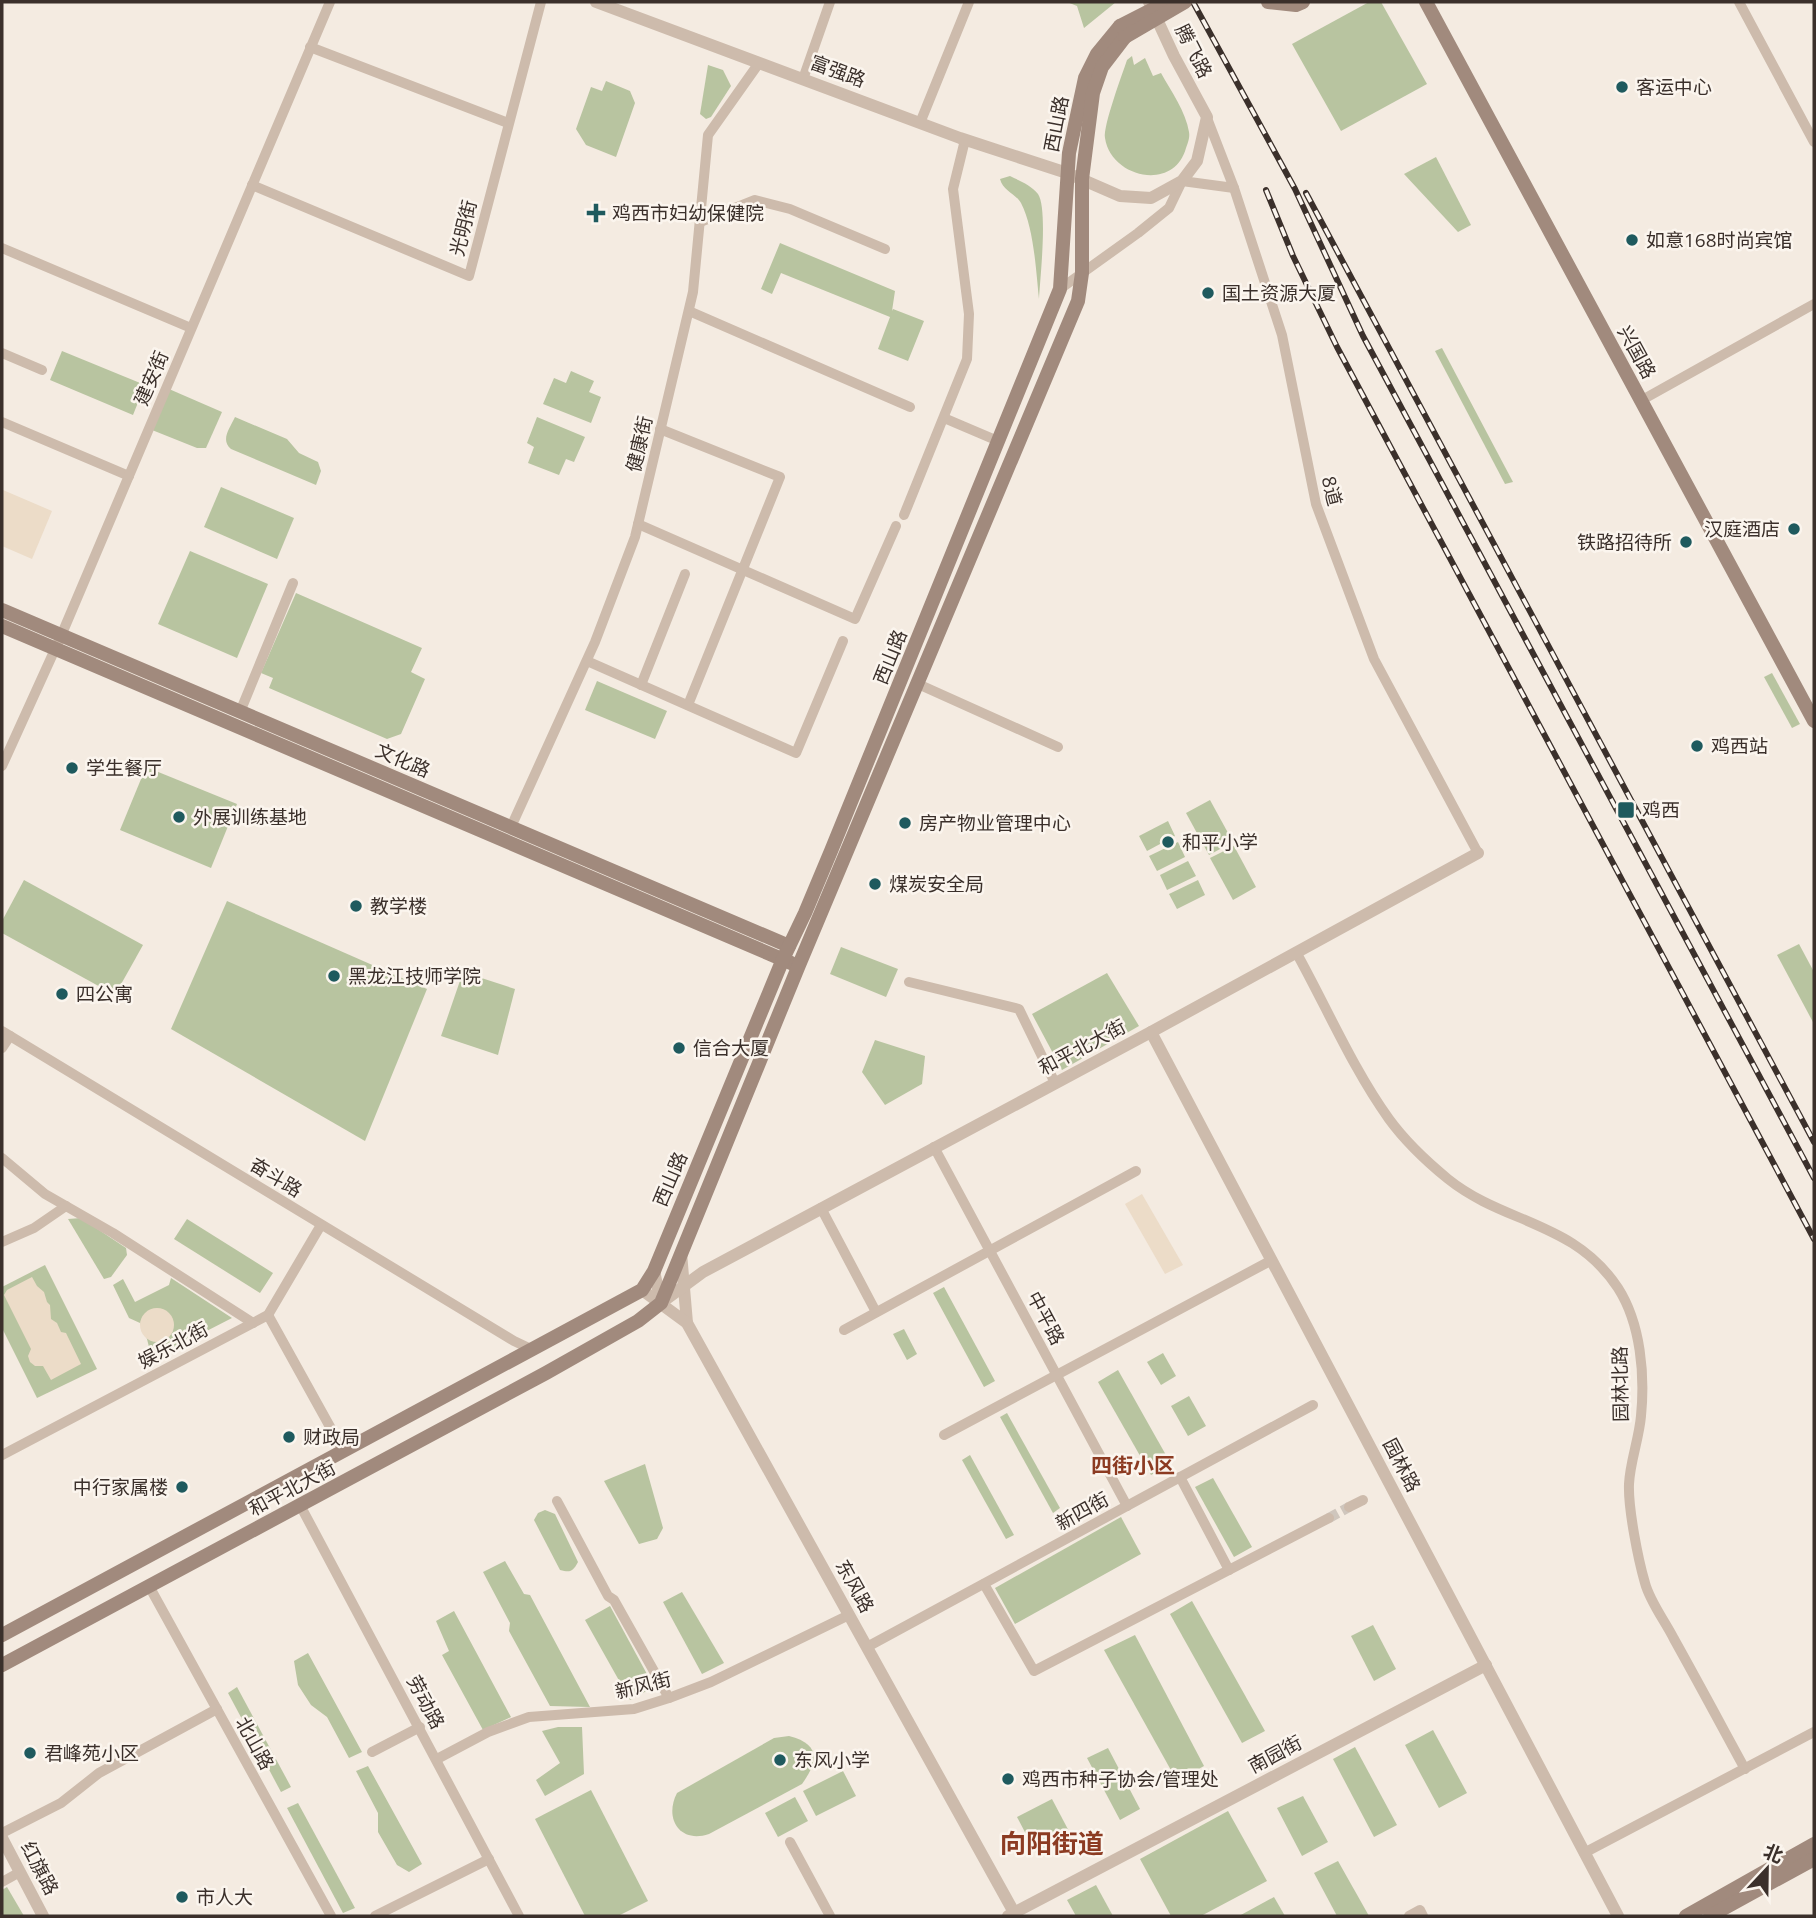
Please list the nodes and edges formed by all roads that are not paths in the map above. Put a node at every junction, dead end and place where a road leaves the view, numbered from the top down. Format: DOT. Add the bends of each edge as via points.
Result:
graph roads {
  1 [pos="330,2"];
  2 [pos="541,2"];
  3 [pos="596,2"];
  4 [pos="830,2"];
  5 [pos="969,2"];
  6 [pos="1149,2"];
  7 [pos="1168,2"];
  8 [pos="1185,2"];
  9 [pos="1268,2"];
  10 [pos="1303,2"];
  11 [pos="1426,2"];
  12 [pos="1739,2"];
  13 [pos="619,6"];
  14 [pos="1122,32"];
  15 [pos="310,47"];
  16 [pos="759,63"];
  17 [pos="803,79"];
  18 [pos="1207,117"];
  19 [pos="508,123"];
  20 [pos="920,123"];
  21 [pos="965,140"];
  22 [pos="1814,142"];
  23 [pos="1067,173"];
  24 [pos="1082,179"];
  25 [pos="1182,181"];
  26 [pos="252,185"];
  27 [pos="1234,188"];
  28 [pos="700,222"];
  29 [pos="2,248"];
  30 [pos="885,249"];
  31 [pos="1082,273"];
  32 [pos="1060,289"];
  33 [pos="1814,304"];
  34 [pos="689,311"];
  35 [pos="191,328"];
  36 [pos="2,354"];
  37 [pos="42,370"];
  38 [pos="1642,400"];
  39 [pos="911,407"];
  40 [pos="944,418"];
  41 [pos="2,422"];
  42 [pos="660,429"];
  43 [pos="998,441"];
  44 [pos="129,475"];
  45 [pos="904,515"];
  46 [pos="638,524"];
  47 [pos="896,526"];
  48 [pos="743,570"];
  49 [pos="685,574"];
  50 [pos="293,583"];
  51 [pos="2,611"];
  52 [pos="2,626"];
  53 [pos="843,641"];
  54 [pos="58,642"];
  55 [pos="587,661"];
  56 [pos="918,684"];
  57 [pos="640,685"];
  58 [pos="688,705"];
  59 [pos="240,712"];
  60 [pos="1813,715"];
  61 [pos="1058,747"];
  62 [pos="2,766"];
  63 [pos="494,827"];
  64 [pos="511,827"];
  65 [pos="1478,853"];
  66 [pos="786,952"];
  67 [pos="1296,952"];
  68 [pos="798,966"];
  69 [pos="909,982"];
  70 [pos="1151,1032"];
  71 [pos="6,1033"];
  72 [pos="2,1048"];
  73 [pos="1055,1083"];
  74 [pos="934,1147"];
  75 [pos="2,1158"];
  76 [pos="1136,1171"];
  77 [pos="66,1206"];
  78 [pos="821,1208"];
  79 [pos="321,1224"];
  80 [pos="2,1242"];
  81 [pos="990,1250"];
  82 [pos="1272,1260"];
  83 [pos="670,1280"];
  84 [pos="642,1290"];
  85 [pos="661,1303"];
  86 [pos="876,1312"];
  87 [pos="268,1315"];
  88 [pos="253,1323"];
  89 [pos="687,1323"];
  90 [pos="844,1330"];
  91 [pos="534,1350"];
  92 [pos="1056,1374"];
  93 [pos="1313,1405"];
  94 [pos="944,1435"];
  95 [pos="344,1452"];
  96 [pos="2,1455"];
  97 [pos="1180,1478"];
  98 [pos="1363,1500"];
  99 [pos="557,1501"];
  100 [pos="300,1505"];
  101 [pos="1127,1506"];
  102 [pos="1349,1507"];
  103 [pos="1329,1518"];
  104 [pos="1229,1570"];
  105 [pos="984,1584"];
  106 [pos="149,1586"];
  107 [pos="849,1615"];
  108 [pos="2,1635"];
  109 [pos="867,1647"];
  110 [pos="2,1665"];
  111 [pos="1486,1665"];
  112 [pos="669,1698"];
  113 [pos="217,1709"];
  114 [pos="420,1727"];
  115 [pos="1814,1732"];
  116 [pos="372,1752"];
  117 [pos="437,1759"];
  118 [pos="1745,1769"];
  119 [pos="2,1836"];
  120 [pos="790,1842"];
  121 [pos="1814,1844"];
  122 [pos="1584,1853"];
  123 [pos="489,1859"];
  124 [pos="1814,1859"];
  125 [pos="20,1872"];
  126 [pos="2,1882"];
  127 [pos="1422,1913"];
  128 [pos="1013,1915"];
  129 [pos="43,1916"];
  130 [pos="331,1916"];
  131 [pos="375,1916"];
  132 [pos="519,1916"];
  133 [pos="830,1916"];
  134 [pos="1409,1916"];
  135 [pos="1618,1916"];
  136 [pos="1686,1916"];
  137 [pos="1710,1916"];
  1 -- 15 [label="street, 建安街"];
  2 -- 19 [label="street, 光明街"];
  3 -- 13 [label="street, 富强路"];
  4 -- 17 [label="street"];
  5 -- 20 [label="street"];
  6 -- 18 [label="street, 腾飞路"];
  7 -- 14 [label="main road, bridge"];
  8 -- 14 [label="main road, bridge"];
  9 -- 10 [label="main road"];
  11 -- 38 [label="main road, 兴国路"];
  12 -- 22 [label="street"];
  13 -- 16 [label="street, 富强路"];
  14 -- 23 [label="main road, 西山路" via="1097,54 1085,78"];
  14 -- 24 [label="main road, 西山路" via="1093,93"];
  15 -- 19 [label="street"];
  15 -- 26 [label="street, 建安街"];
  16 -- 17 [label="street, 富强路"];
  16 -- 28 [label="street, 健康街" via="708,135"];
  17 -- 20 [label="street, 富强路"];
  18 -- 25 [label="street" via="1197,161"];
  18 -- 27 [label="street, 8道"];
  19 -- 26 [label="street, 光明街" via="469,276"];
  20 -- 21 [label="street, 富强路"];
  21 -- 23 [label="street, 富强路"];
  21 -- 40 [label="street" via="953,189 969,314 968,349"];
  23 -- 24 [label="street, 富强路"];
  23 -- 32 [label="main road, 西山路"];
  24 -- 25 [label="street, 富强路" via="1121,195 1151,198"];
  24 -- 31 [label="main road, 西山路"];
  25 -- 27 [label="street"];
  25 -- 31 [label="street" via="1169,208"];
  26 -- 35 [label="street, 建安街"];
  27 -- 65 [label="street, 8道" via="1282,335 1316,504 1374,659"];
  28 -- 30 [label="street" via="755,201 790,209"];
  28 -- 34 [label="street, 健康街"];
  29 -- 35 [label="street"];
  31 -- 32 [label="street"];
  31 -- 56 [label="main road, 西山路" via="1078,301"];
  32 -- 43 [label="main road, 西山路"];
  33 -- 38 [label="street"];
  34 -- 39 [label="street"];
  34 -- 42 [label="street, 健康街"];
  35 -- 44 [label="street, 建安街"];
  36 -- 37 [label="street"];
  38 -- 60 [label="main road, 兴国路"];
  40 -- 43 [label="street"];
  40 -- 45 [label="street"];
  41 -- 44 [label="street"];
  42 -- 46 [label="street, 健康街"];
  42 -- 48 [label="street" via="780,477"];
  43 -- 66 [label="main road, 西山路" via="859,786"];
  44 -- 54 [label="street, 建安街"];
  46 -- 48 [label="street"];
  46 -- 55 [label="street, 健康街"];
  47 -- 48 [label="street" via="855,619"];
  48 -- 58 [label="street"];
  49 -- 57 [label="street"];
  50 -- 59 [label="street"];
  51 -- 54 [label="main road, 文化路"];
  52 -- 54 [label="main road, 文化路"];
  53 -- 58 [label="street" via="796,753"];
  54 -- 59 [label="main road, 文化路"];
  54 -- 62 [label="street, 建安街"];
  54 -- 63 [label="main road, 文化路"];
  55 -- 57 [label="street"];
  55 -- 64 [label="street, 健康街"];
  56 -- 61 [label="street"];
  56 -- 68 [label="main road, 西山路"];
  57 -- 58 [label="street"];
  59 -- 63 [label="main road, 文化路"];
  63 -- 64 [label="main road, 文化路"];
  63 -- 66 [label="main road, 文化路"];
  64 -- 66 [label="main road, 文化路"];
  65 -- 67 [label="street, 和平北大街"];
  66 -- 68 [label="main road"];
  66 -- 83 [label="main road, 西山路"];
  67 -- 70 [label="street, 和平北大街"];
  67 -- 118 [label="street, 园林北路" via="1369,1087 1420,1155 1483,1202 1558,1234 1586,1252 1619,1289 1635,1325 1641,1374 1641,1416 1629,1482 1645,1585"];
  68 -- 83 [label="main road, 西山路"];
  69 -- 73 [label="street" via="1019,1009"];
  70 -- 73 [label="street, 和平北大街"];
  70 -- 82 [label="street, 园林路"];
  71 -- 72 [label="street"];
  71 -- 79 [label="street, 奋斗路"];
  73 -- 74 [label="street, 和平北大街"];
  74 -- 78 [label="street, 和平北大街"];
  74 -- 81 [label="street, 中平路"];
  75 -- 77 [label="street"];
  76 -- 81 [label="street"];
  77 -- 80 [label="street"];
  77 -- 88 [label="street"];
  78 -- 83 [label="street, 和平北大街" via="703,1272"];
  78 -- 86 [label="street"];
  79 -- 87 [label="street"];
  79 -- 91 [label="street, 奋斗路"];
  81 -- 86 [label="street"];
  81 -- 92 [label="street, 中平路"];
  82 -- 92 [label="street"];
  82 -- 111 [label="street, 园林路"];
  83 -- 84 [label="main road, 西山路"];
  83 -- 85 [label="main road, 西山路"];
  83 -- 89 [label="street"];
  84 -- 85 [label="street, 东风路"];
  84 -- 91 [label="main road, 和平北大街"];
  85 -- 89 [label="street, 东风路"];
  85 -- 100 [label="main road, 和平北大街" via="583,1352"];
  86 -- 90 [label="street"];
  87 -- 88 [label="street, 娱乐北街"];
  87 -- 95 [label="street"];
  88 -- 96 [label="street, 娱乐北街"];
  89 -- 107 [label="street, 东风路"];
  91 -- 95 [label="main road, 和平北大街"];
  92 -- 94 [label="street"];
  92 -- 101 [label="street, 中平路"];
  93 -- 97 [label="street, 新四街"];
  95 -- 108 [label="main road, 和平北大街"];
  97 -- 101 [label="street, 新四街"];
  97 -- 104 [label="street"];
  98 -- 102 [label="street"];
  99 -- 112 [label="street"];
  100 -- 106 [label="main road, 和平北大街"];
  100 -- 114 [label="street, 劳动路"];
  101 -- 105 [label="street, 新四街"];
  103 -- 104 [label="street"];
  104 -- 105 [label="street" via="1034,1671"];
  105 -- 109 [label="street, 新四街"];
  106 -- 110 [label="main road, 和平北大街"];
  106 -- 113 [label="street, 北山路"];
  107 -- 109 [label="street, 东风路"];
  107 -- 112 [label="street, 新风街"];
  109 -- 128 [label="street, 东风路"];
  111 -- 122 [label="street, 园林路"];
  111 -- 128 [label="street, 南园街"];
  112 -- 117 [label="street, 新风街" via="634,1709 530,1717 488,1732"];
  113 -- 119 [label="street" via="99,1773 61,1803"];
  113 -- 130 [label="street, 北山路"];
  114 -- 116 [label="street"];
  114 -- 117 [label="street, 劳动路"];
  115 -- 118 [label="street"];
  117 -- 123 [label="street, 劳动路"];
  118 -- 122 [label="street"];
  119 -- 125 [label="street, 红旗路"];
  120 -- 133 [label="street"];
  121 -- 136 [label="main road"];
  122 -- 135 [label="street, 园林路"];
  123 -- 131 [label="street"];
  123 -- 132 [label="street, 劳动路"];
  124 -- 137 [label="main road"];
  125 -- 126 [label="street"];
  125 -- 129 [label="street, 红旗路"];
  127 -- 134 [label="street"];
}
